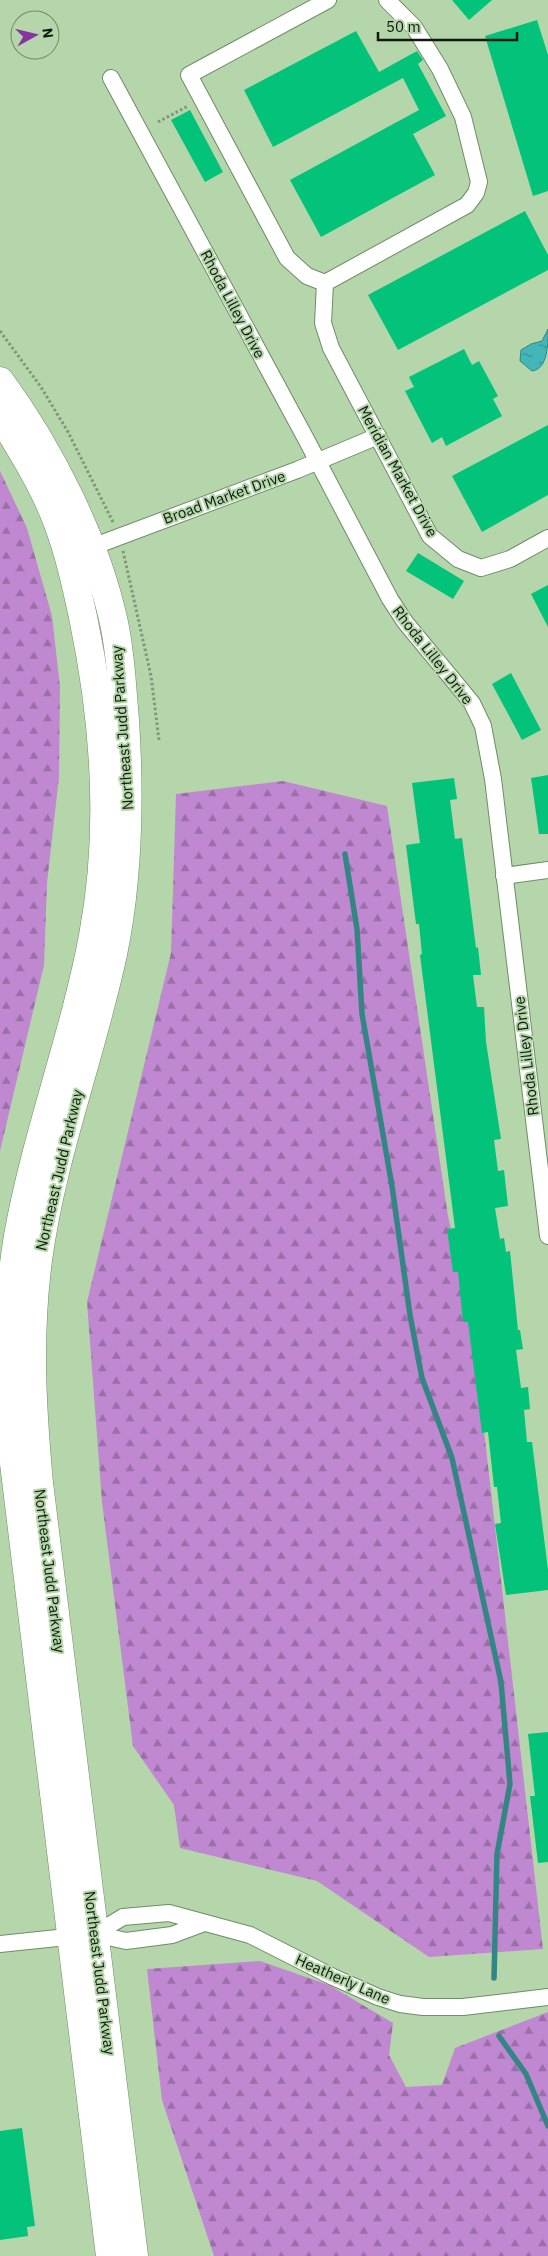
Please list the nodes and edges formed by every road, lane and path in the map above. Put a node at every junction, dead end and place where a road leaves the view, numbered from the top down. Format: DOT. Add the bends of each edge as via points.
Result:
graph roads {
  1 [pos="328,0"];
  2 [pos="387,0"];
  3 [pos="111,78"];
  4 [pos="191,104"];
  5 [pos="158,122"];
  6 [pos="325,283"];
  7 [pos="0,331"];
  8 [pos="0,381"];
  9 [pos="0,415"];
  10 [pos="378,436"];
  11 [pos="317,461"];
  12 [pos="110,511"];
  13 [pos="548,538"];
  14 [pos="80,552"];
  15 [pos="127,565"];
  16 [pos="159,740"];
  17 [pos="548,870"];
  18 [pos="504,876"];
  19 [pos="548,1236"];
  20 [pos="204,1923"];
  21 [pos="84,1934"];
  22 [pos="0,1944"];
  23 [pos="548,1997"];
  24 [pos="110,2256"];
  25 [pos="134,2256"];
  1 -- 6 [label="street" via="189,75 287,258 307,276"];
  2 -- 6 [label="street" via="414,27 440,68 463,117 480,182 466,205"];
  3 -- 11 [label="street, Rhoda Lilley Drive"];
  4 -- 5 [label="path"];
  6 -- 10 [label="street, Meridian Market Drive" via="323,323 331,348"];
  7 -- 12 [label="path" via="41,387"];
  8 -- 14 [label="highway, Northeast Judd Parkway" via="52,462"];
  9 -- 14 [label="highway, Northeast Judd Parkway" via="57,520"];
  10 -- 11 [label="street, Broad Market Drive"];
  10 -- 13 [label="street, Meridian Market Drive" via="430,536 458,559 481,568 510,560"];
  11 -- 14 [label="street, Broad Market Drive"];
  11 -- 18 [label="street, Rhoda Lilley Drive" via="390,599 472,703 483,726 489,750"];
  14 -- 21 [label="highway, Northeast Judd Parkway" via="100,570 120,664 128,768 125,880 103,997 47,1209 38,1260 30,1368"];
  15 -- 16 [label="path" via="150,676"];
  17 -- 18 [label="street"];
  18 -- 19 [label="street, Rhoda Lilley Drive"];
  20 -- 21 [label="street" via="172,1935 126,1941"];
  20 -- 21 [label="street, Heatherly Lane" via="169,1912 123,1917"];
  20 -- 23 [label="street, Heatherly Lane" via="250,1935 333,1977 400,2004 423,2008 462,2008"];
  21 -- 22 [label="street"];
  21 -- 24 [label="highway, Northeast Judd Parkway"];
  21 -- 25 [label="highway, Northeast Judd Parkway"];
}
